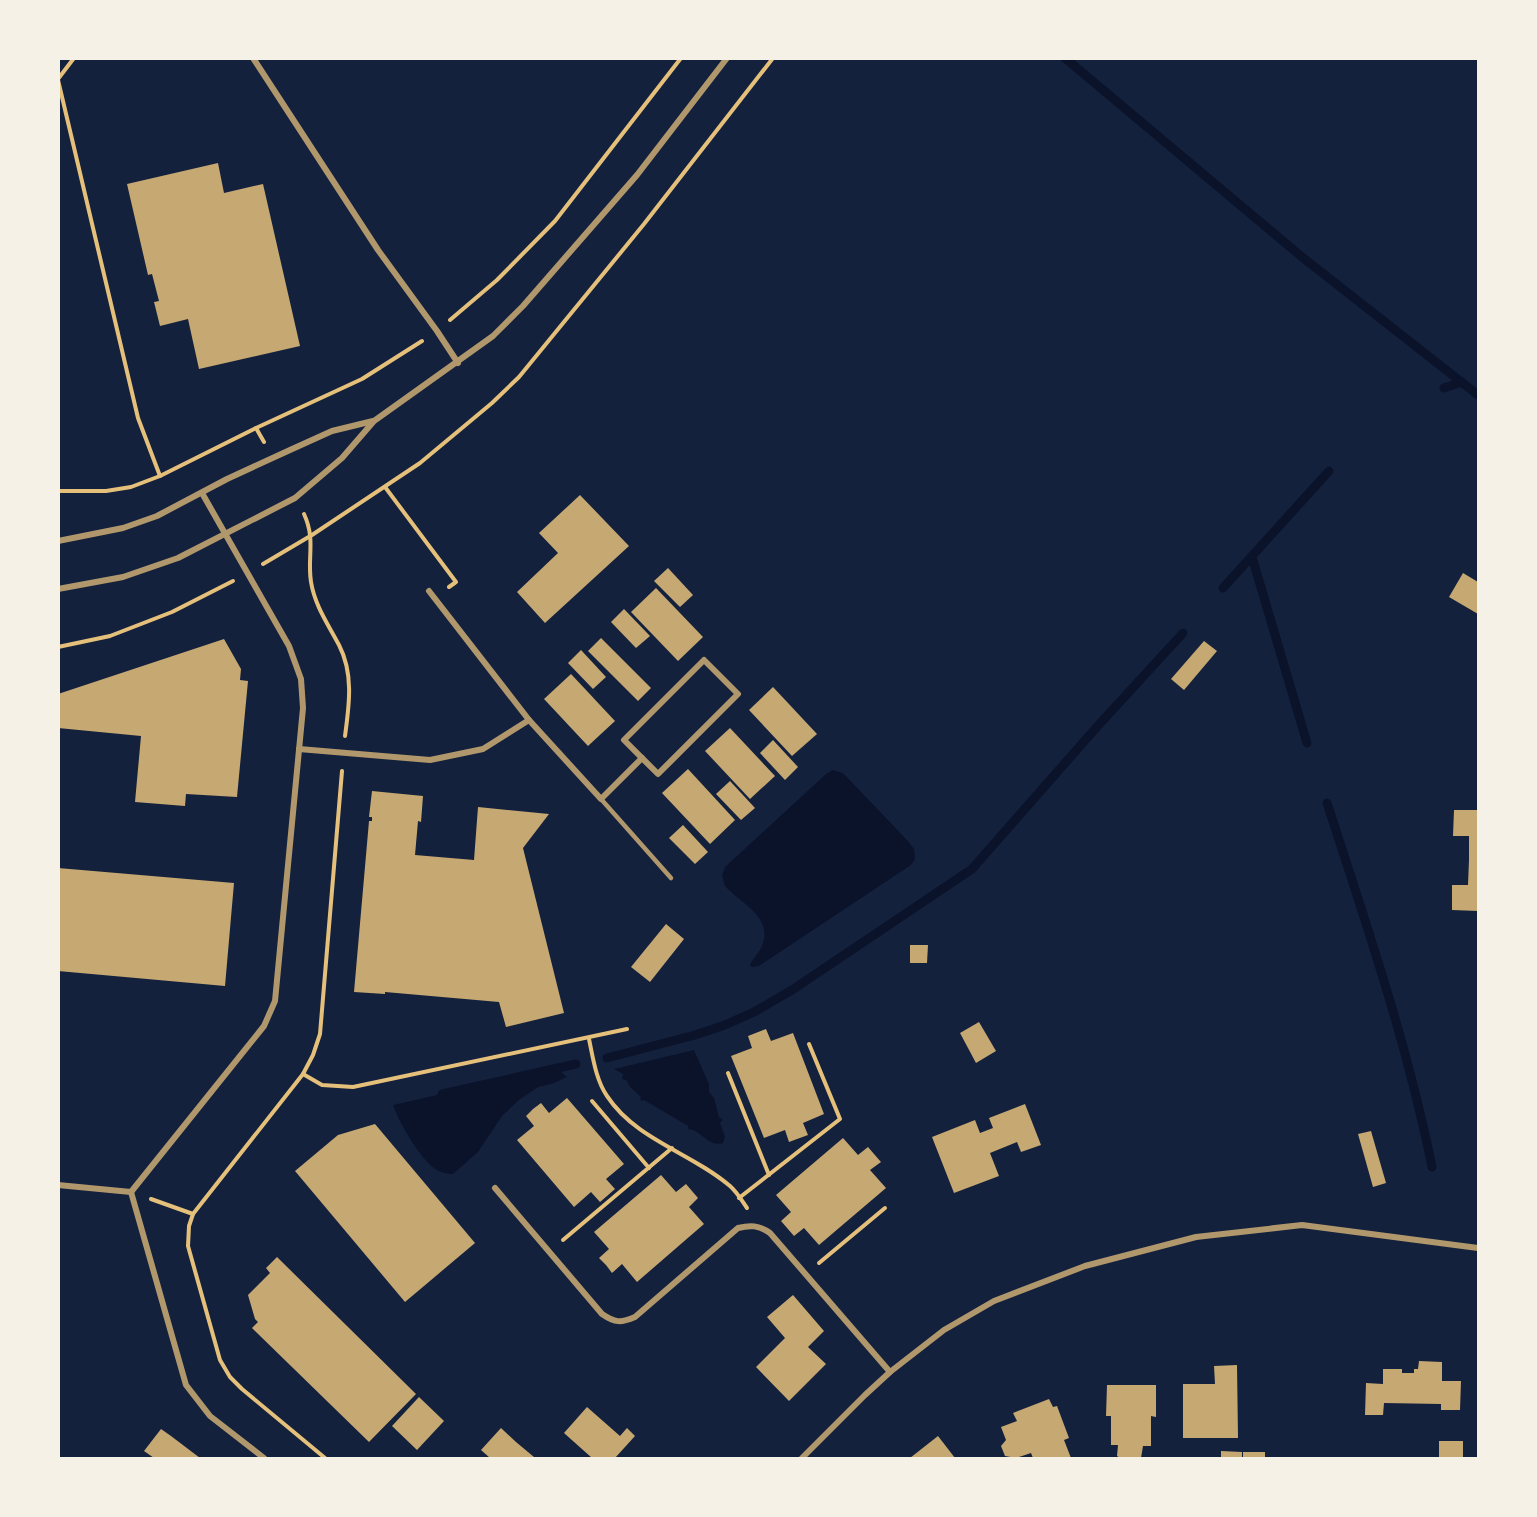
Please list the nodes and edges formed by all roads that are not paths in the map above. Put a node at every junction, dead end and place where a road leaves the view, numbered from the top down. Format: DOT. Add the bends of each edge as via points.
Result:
graph roads {
  1 [pos="253,58"];
  2 [pos="727,58"];
  3 [pos="458,363"];
  4 [pos="374,421"];
  5 [pos="202,493"];
  6 [pos="226,534"];
  7 [pos="58,541"];
  8 [pos="58,589"];
  9 [pos="429,591"];
  10 [pos="529,720"];
  11 [pos="299,749"];
  12 [pos="642,758"];
  13 [pos="601,799"];
  14 [pos="671,878"];
  15 [pos="58,1185"];
  16 [pos="495,1188"];
  17 [pos="131,1192"];
  18 [pos="1479,1248"];
  19 [pos="890,1372"];
  20 [pos="264,1458"];
  21 [pos="802,1458"];
  1 -- 3 [label="street" via="378,250"];
  2 -- 3 [label="street" via="581,241 493,336"];
  3 -- 4 [label="street"];
  4 -- 5 [label="street" via="332,431"];
  4 -- 6 [label="street" via="342,458 295,498"];
  5 -- 6 [label="street"];
  5 -- 7 [label="street" via="123,528"];
  6 -- 8 [label="street" via="178,558 123,577"];
  6 -- 11 [label="street" via="289,646 301,679"];
  9 -- 10 [label="street"];
  10 -- 11 [label="street" via="483,749 429,760"];
  10 -- 13 [label="street"];
  11 -- 17 [label="street" via="275,1001 264,1026"];
  12 -- 12 [label="street" via="658,774 738,694 704,660 624,740"];
  12 -- 13 [label="street"];
  13 -- 14 [label="lane"];
  15 -- 17 [label="street"];
  16 -- 19 [label="street" via="612,1321 635,1317 738,1228 760,1227 770,1233"];
  17 -- 20 [label="street" via="186,1385 210,1416"];
  18 -- 19 [label="street" via="1302,1225 1196,1237 1085,1266 994,1301 944,1330"];
  19 -- 21 [label="street"];
}
